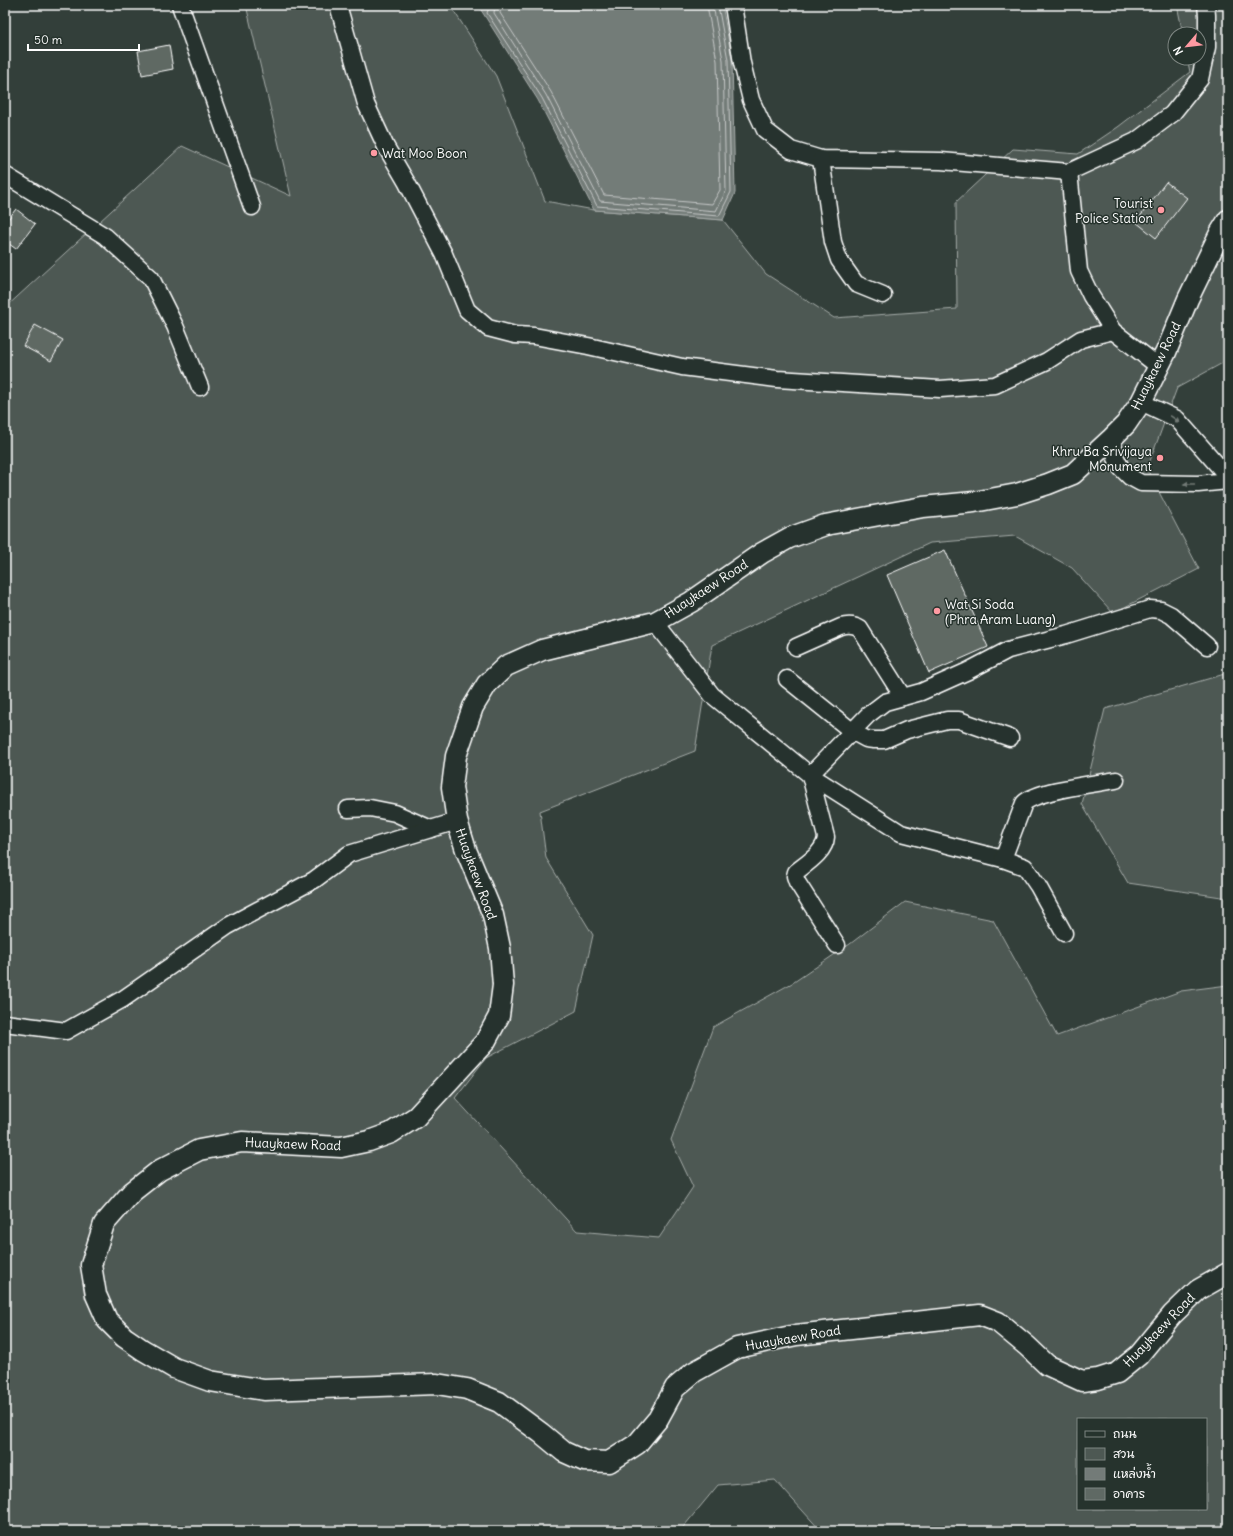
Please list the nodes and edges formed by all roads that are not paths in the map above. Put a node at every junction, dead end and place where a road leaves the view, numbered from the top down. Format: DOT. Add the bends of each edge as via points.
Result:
graph roads {
  1 [pos="180,5"];
  2 [pos="338,5"];
  3 [pos="733,5"];
  4 [pos="1206,5"];
  5 [pos="821,159"];
  6 [pos="1070,172"];
  7 [pos="5,175"];
  8 [pos="252,207"];
  9 [pos="1228,220"];
  10 [pos="883,295"];
  11 [pos="1113,331"];
  12 [pos="1158,366"];
  13 [pos="200,387"];
  14 [pos="1141,402"];
  15 [pos="1112,438"];
  16 [pos="1228,477"];
  17 [pos="1228,481"];
  18 [pos="655,622"];
  19 [pos="1207,646"];
  20 [pos="796,647"];
  21 [pos="787,679"];
  22 [pos="902,697"];
  23 [pos="853,732"];
  24 [pos="1010,738"];
  25 [pos="810,774"];
  26 [pos="1116,780"];
  27 [pos="348,809"];
  28 [pos="457,821"];
  29 [pos="431,829"];
  30 [pos="1003,859"];
  31 [pos="1064,933"];
  32 [pos="837,945"];
  33 [pos="5,1023"];
  34 [pos="1228,1273"];
  1 -- 8 [label="street"];
  2 -- 11 [label="street" via="366,104 386,147 408,183 444,254 467,310 488,328 690,368 777,379 940,389 995,384 1047,361 1081,339"];
  3 -- 5 [label="street" via="751,100 765,130 791,150"];
  4 -- 6 [label="street" via="1207,47 1200,79 1172,114 1136,141"];
  5 -- 6 [label="street" via="941,161"];
  5 -- 10 [label="street" via="833,242 839,260 856,284"];
  6 -- 11 [label="street" via="1079,270 1091,296"];
  7 -- 13 [label="street" via="105,236 151,278 175,326"];
  9 -- 12 [label="main road, Huaykaew Road"];
  11 -- 12 [label="street"];
  12 -- 14 [label="main road, Huaykaew Road"];
  14 -- 15 [label="main road, Huaykaew Road" via="1126,424"];
  14 -- 16 [label="street, one-way" via="1177,419"];
  17 -- 15 [label="street, one-way" via="1198,484 1141,483 1121,468"];
  15 -- 18 [label="main road, Huaykaew Road" via="1073,474 1016,494 974,502 923,507 825,525 789,538 762,553 691,602"];
  18 -- 25 [label="street" via="712,695"];
  18 -- 28 [label="main road, Huaykaew Road" via="542,650 506,666 487,684 472,707 456,756 452,787"];
  19 -- 22 [label="street" via="1172,616 1161,610 1150,609 1008,650 921,692"];
  20 -- 22 [label="street" via="841,627 856,627 860,629"];
  21 -- 23 [label="street"];
  22 -- 23 [label="street" via="885,702 868,715"];
  23 -- 24 [label="street" via="866,739 879,741 931,723 959,720"];
  23 -- 25 [label="street"];
  25 -- 30 [label="street" via="901,833"];
  25 -- 32 [label="street" via="826,840 822,848 796,872 795,880"];
  26 -- 30 [label="street" via="1029,798 1024,803"];
  27 -- 29 [label="street" via="370,808 395,813"];
  28 -- 29 [label="street"];
  28 -- 34 [label="main road, Huaykaew Road" via="493,915 500,948 503,985 499,1016 486,1042 416,1117 391,1133 341,1147 242,1142 199,1150 160,1170 132,1192 104,1224 92,1265 96,1295 107,1320 142,1350 174,1368 210,1381 264,1390 437,1384 467,1389 499,1402 564,1452 584,1461 609,1462 637,1444 658,1419 675,1388 694,1372 737,1348 796,1335 980,1315 998,1322 1047,1365 1082,1381 1098,1379 1117,1373 1139,1354 1172,1314 1198,1290"];
  29 -- 33 [label="street" via="350,854 314,880 228,926 123,999 66,1031"];
  30 -- 31 [label="street" via="1025,867"];
}
